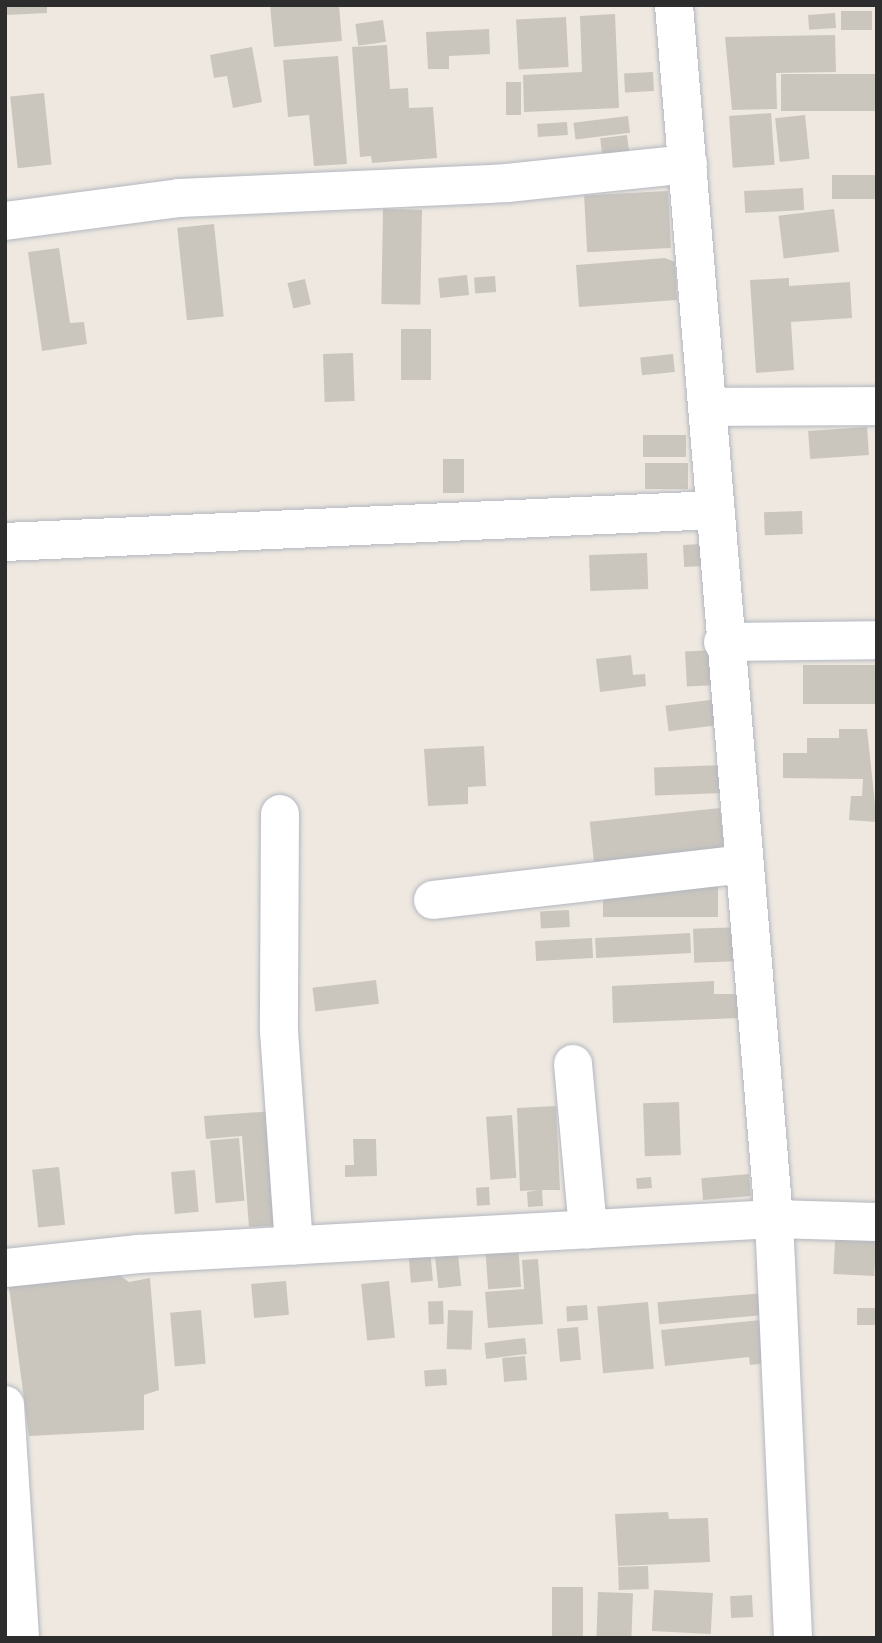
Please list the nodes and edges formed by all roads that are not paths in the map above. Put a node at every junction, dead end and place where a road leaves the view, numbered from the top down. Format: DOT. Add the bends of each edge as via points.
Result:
graph roads {
  1 [pos="674,5"];
  2 [pos="688,164"];
  3 [pos="5,221"];
  4 [pos="877,406"];
  5 [pos="708,407"];
  6 [pos="713,510"];
  7 [pos="5,542"];
  8 [pos="877,640"];
  9 [pos="723,642"];
  10 [pos="280,814"];
  11 [pos="744,864"];
  12 [pos="433,900"];
  13 [pos="573,1064"];
  14 [pos="774,1219"];
  15 [pos="877,1222"];
  16 [pos="588,1230"];
  17 [pos="294,1245"];
  18 [pos="5,1268"];
  19 [pos="5,1405"];
  20 [pos="9,1511"];
  21 [pos="20,1638"];
  22 [pos="793,1638"];
  1 -- 2 [label="street"];
  2 -- 3 [label="street" via="506,183 179,198"];
  2 -- 5 [label="street"];
  4 -- 5 [label="street"];
  5 -- 6 [label="street"];
  6 -- 7 [label="street"];
  6 -- 9 [label="street"];
  8 -- 9 [label="street"];
  9 -- 11 [label="street"];
  10 -- 17 [label="street" via="279,1031"];
  11 -- 12 [label="street"];
  11 -- 14 [label="street"];
  13 -- 16 [label="street"];
  14 -- 15 [label="street"];
  14 -- 16 [label="street"];
  14 -- 22 [label="street"];
  16 -- 17 [label="street"];
  17 -- 18 [label="street"];
  19 -- 20 [label="street"];
  20 -- 21 [label="street"];
}
